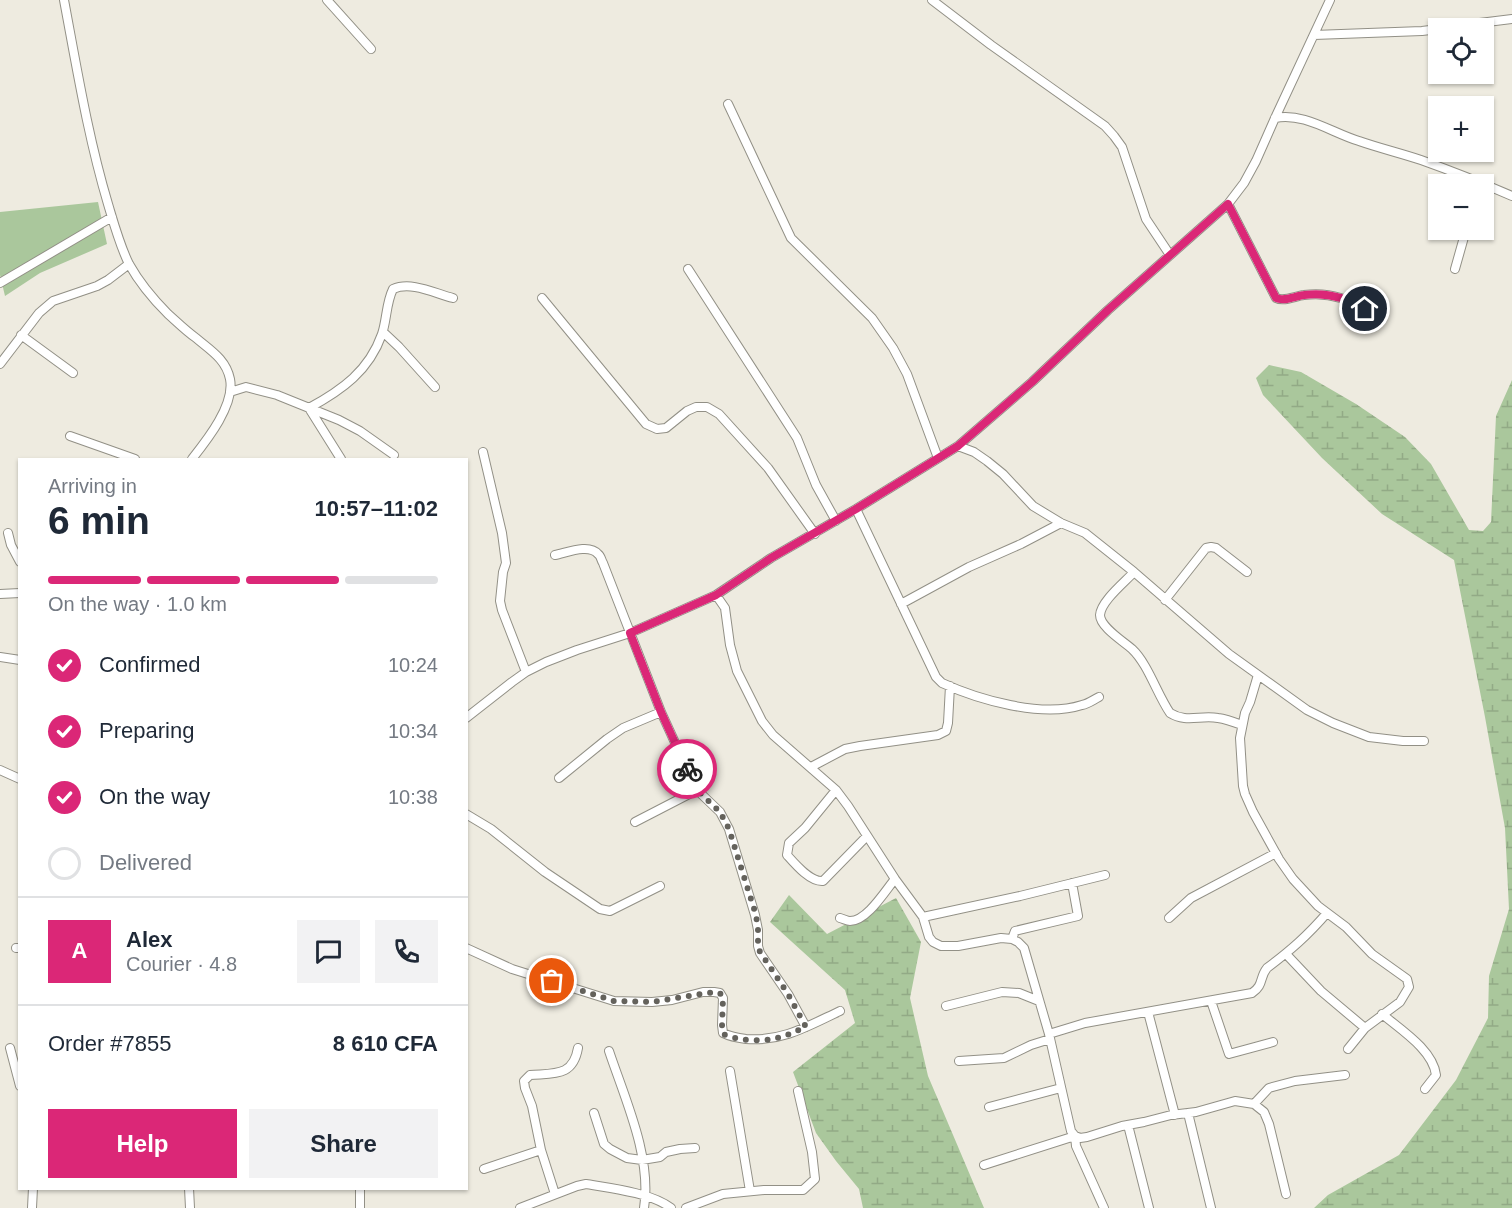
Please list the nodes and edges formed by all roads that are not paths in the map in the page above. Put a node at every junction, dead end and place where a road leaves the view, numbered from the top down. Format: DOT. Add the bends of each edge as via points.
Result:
graph roads {
  1 [pos="64,0"];
  2 [pos="327,0"];
  3 [pos="932,0"];
  4 [pos="1330,0"];
  5 [pos="1512,20"];
  6 [pos="1494,22"];
  7 [pos="1428,30"];
  8 [pos="1314,35"];
  9 [pos="370,49"];
  10 [pos="728,104"];
  11 [pos="1275,118"];
  12 [pos="1456,174"];
  13 [pos="1494,189"];
  14 [pos="1512,196"];
  15 [pos="1228,204"];
  16 [pos="112,216"];
  17 [pos="1463,240"];
  18 [pos="1170,255"];
  19 [pos="129,264"];
  20 [pos="688,269"];
  21 [pos="1455,269"];
  22 [pos="0,283"];
  23 [pos="453,298"];
  24 [pos="542,298"];
  25 [pos="1365,309"];
  26 [pos="383,332"];
  27 [pos="21,335"];
  28 [pos="0,364"];
  29 [pos="73,373"];
  30 [pos="435,387"];
  31 [pos="230,392"];
  32 [pos="309,408"];
  33 [pos="70,436"];
  34 [pos="958,446"];
  35 [pos="483,453"];
  36 [pos="394,456"];
  37 [pos="132,458"];
  38 [pos="193,458"];
  39 [pos="340,458"];
  40 [pos="938,458"];
  41 [pos="856,509"];
  42 [pos="836,521"];
  43 [pos="1061,523"];
  44 [pos="8,533"];
  45 [pos="814,534"];
  46 [pos="555,555"];
  47 [pos="18,558"];
  48 [pos="1134,572"];
  49 [pos="1247,572"];
  50 [pos="18,593"];
  51 [pos="0,594"];
  52 [pos="716,595"];
  53 [pos="1165,600"];
  54 [pos="901,604"];
  55 [pos="630,633"];
  56 [pos="0,657"];
  57 [pos="18,660"];
  58 [pos="526,672"];
  59 [pos="1258,675"];
  60 [pos="950,686"];
  61 [pos="1099,698"];
  62 [pos="661,712"];
  63 [pos="468,716"];
  64 [pos="1242,724"];
  65 [pos="1424,741"];
  66 [pos="811,766"];
  67 [pos="0,770"];
  68 [pos="18,778"];
  69 [pos="558,778"];
  70 [pos="697,790"];
  71 [pos="836,790"];
  72 [pos="468,815"];
  73 [pos="635,822"];
  74 [pos="867,836"];
  75 [pos="1276,853"];
  76 [pos="1105,875"];
  77 [pos="895,879"];
  78 [pos="1072,883"];
  79 [pos="660,886"];
  80 [pos="1327,913"];
  81 [pos="923,917"];
  82 [pos="840,918"];
  83 [pos="1169,918"];
  84 [pos="1011,939"];
  85 [pos="468,949"];
  86 [pos="1286,954"];
  87 [pos="1039,1001"];
  88 [pos="1211,1001"];
  89 [pos="946,1006"];
  90 [pos="840,1011"];
  91 [pos="1148,1012"];
  92 [pos="1382,1014"];
  93 [pos="806,1027"];
  94 [pos="1365,1028"];
  95 [pos="1049,1037"];
  96 [pos="1273,1042"];
  97 [pos="10,1048"];
  98 [pos="578,1048"];
  99 [pos="1348,1049"];
  100 [pos="609,1051"];
  101 [pos="959,1061"];
  102 [pos="730,1071"];
  103 [pos="1345,1075"];
  104 [pos="18,1078"];
  105 [pos="1061,1088"];
  106 [pos="1425,1089"];
  107 [pos="798,1091"];
  108 [pos="1254,1104"];
  109 [pos="989,1107"];
  110 [pos="594,1113"];
  111 [pos="1188,1113"];
  112 [pos="1175,1115"];
  113 [pos="1128,1125"];
  114 [pos="1075,1136"];
  115 [pos="695,1148"];
  116 [pos="541,1150"];
  117 [pos="642,1160"];
  118 [pos="984,1165"];
  119 [pos="484,1169"];
  120 [pos="33,1190"];
  121 [pos="189,1190"];
  122 [pos="360,1190"];
  123 [pos="750,1191"];
  124 [pos="555,1194"];
  125 [pos="1286,1194"];
  126 [pos="646,1196"];
  127 [pos="32,1208"];
  128 [pos="190,1208"];
  129 [pos="360,1208"];
  130 [pos="520,1208"];
  131 [pos="644,1208"];
  132 [pos="671,1208"];
  133 [pos="686,1208"];
  134 [pos="1104,1208"];
  135 [pos="1149,1208"];
  136 [pos="1211,1208"];
  1 -- 16 [label="street" via="83,103"];
  2 -- 9 [label="street"];
  3 -- 18 [label="street" via="1105,126 1122,147 1146,219"];
  4 -- 8 [label="street"];
  5 -- 6 [label="street"];
  7 -- 8 [label="street"];
  8 -- 11 [label="street"];
  10 -- 40 [label="street" via="791,238 872,318 893,348 907,374"];
  11 -- 12 [label="street" via="1318,124"];
  11 -- 15 [label="street" via="1244,183"];
  13 -- 14 [label="street"];
  15 -- 18 [label="street"];
  15 -- 25 [label="street" via="1276,298 1323,295"];
  16 -- 19 [label="street"];
  16 -- 22 [label="street"];
  17 -- 21 [label="street"];
  18 -- 34 [label="street"];
  19 -- 27 [label="street" via="98,286 53,301"];
  19 -- 31 [label="street" via="167,312 225,365"];
  20 -- 42 [label="street" via="797,438"];
  23 -- 26 [label="street" via="410,286 393,289"];
  24 -- 45 [label="street" via="646,424 666,428 696,407 707,407 719,414 768,468"];
  26 -- 30 [label="street"];
  26 -- 32 [label="street" via="373,355 355,376"];
  27 -- 28 [label="street"];
  27 -- 29 [label="street"];
  31 -- 32 [label="street" via="255,388"];
  31 -- 38 [label="street" via="214,431"];
  32 -- 36 [label="street" via="360,431"];
  32 -- 39 [label="street"];
  33 -- 37 [label="street"];
  34 -- 40 [label="street"];
  34 -- 43 [label="street" via="987,461 1033,506"];
  35 -- 58 [label="street" via="506,563 500,601"];
  40 -- 41 [label="street"];
  41 -- 42 [label="street"];
  41 -- 54 [label="street"];
  42 -- 45 [label="street"];
  43 -- 48 [label="street" via="1085,532"];
  43 -- 54 [label="street"];
  44 -- 47 [label="street"];
  45 -- 52 [label="street"];
  46 -- 55 [label="street" via="583,549 598,553"];
  48 -- 53 [label="street"];
  48 -- 64 [label="street" via="1103,605 1100,620 1134,651 1170,713 1177,718 1218,718"];
  49 -- 53 [label="street" via="1216,548 1206,548"];
  50 -- 51 [label="street"];
  52 -- 55 [label="street"];
  52 -- 66 [label="street" via="725,608 737,671 762,721"];
  53 -- 59 [label="street"];
  54 -- 60 [label="street" via="936,676"];
  55 -- 58 [label="street"];
  55 -- 62 [label="street"];
  56 -- 57 [label="street"];
  58 -- 63 [label="street"];
  59 -- 64 [label="street"];
  59 -- 65 [label="street" via="1307,710 1369,738"];
  60 -- 61 [label="street" via="1016,707 1040,709 1082,705"];
  60 -- 66 [label="street" via="946,731 844,749"];
  62 -- 69 [label="street" via="623,728"];
  62 -- 70 [label="street"];
  64 -- 75 [label="street" via="1245,794"];
  66 -- 71 [label="street"];
  67 -- 68 [label="street"];
  70 -- 73 [label="street"];
  70 -- 93 [label="street" via="720,812 729,829 756,915 760,952"];
  71 -- 74 [label="street"];
  71 -- 74 [label="street" via="789,843 787,855 819,882"];
  72 -- 79 [label="street" via="600,909 610,911"];
  74 -- 77 [label="street"];
  75 -- 80 [label="street" via="1293,879"];
  75 -- 83 [label="street" via="1191,898"];
  76 -- 78 [label="street"];
  77 -- 81 [label="street"];
  77 -- 82 [label="street" via="867,913 850,921"];
  78 -- 81 [label="street"];
  78 -- 84 [label="street" via="1078,916 1014,931"];
  80 -- 86 [label="street"];
  80 -- 92 [label="street" via="1407,980 1409,987 1400,1002"];
  81 -- 84 [label="street" via="929,937 941,946"];
  84 -- 87 [label="street" via="1024,948"];
  85 -- 93 [label="street" via="512,969 614,1001 652,1002 703,992 720,993 723,1034 730,1037 778,1038"];
  86 -- 88 [label="street" via="1264,971 1260,987 1252,993"];
  86 -- 94 [label="street" via="1321,991"];
  87 -- 89 [label="street" via="1019,993 1002,992"];
  87 -- 95 [label="street"];
  88 -- 91 [label="street"];
  88 -- 96 [label="street" via="1229,1054"];
  90 -- 93 [label="street"];
  91 -- 95 [label="street" via="1085,1023"];
  91 -- 112 [label="street"];
  92 -- 94 [label="street"];
  92 -- 106 [label="street" via="1424,1050 1435,1066 1436,1075"];
  94 -- 99 [label="street"];
  95 -- 101 [label="street" via="1004,1058"];
  95 -- 105 [label="street"];
  97 -- 104 [label="street"];
  98 -- 116 [label="street" via="576,1060 568,1069 530,1075 524,1081"];
  100 -- 117 [label="street"];
  102 -- 123 [label="street"];
  103 -- 108 [label="street" via="1269,1088"];
  105 -- 109 [label="street"];
  105 -- 114 [label="street"];
  107 -- 123 [label="street" via="815,1179 803,1190"];
  108 -- 111 [label="street" via="1235,1101"];
  108 -- 125 [label="street" via="1264,1112 1269,1124"];
  110 -- 117 [label="street" via="609,1149"];
  111 -- 112 [label="street"];
  111 -- 136 [label="street"];
  112 -- 113 [label="street"];
  113 -- 114 [label="street" via="1087,1137"];
  113 -- 135 [label="street"];
  114 -- 118 [label="street"];
  114 -- 134 [label="street"];
  115 -- 117 [label="street"];
  116 -- 119 [label="street"];
  116 -- 124 [label="street"];
  117 -- 126 [label="street"];
  120 -- 127 [label="street"];
  121 -- 128 [label="street"];
  122 -- 129 [label="street"];
  123 -- 133 [label="street" via="723,1194"];
  124 -- 126 [label="street" via="586,1184"];
  124 -- 130 [label="street"];
  126 -- 131 [label="street"];
  126 -- 132 [label="street"];
}
